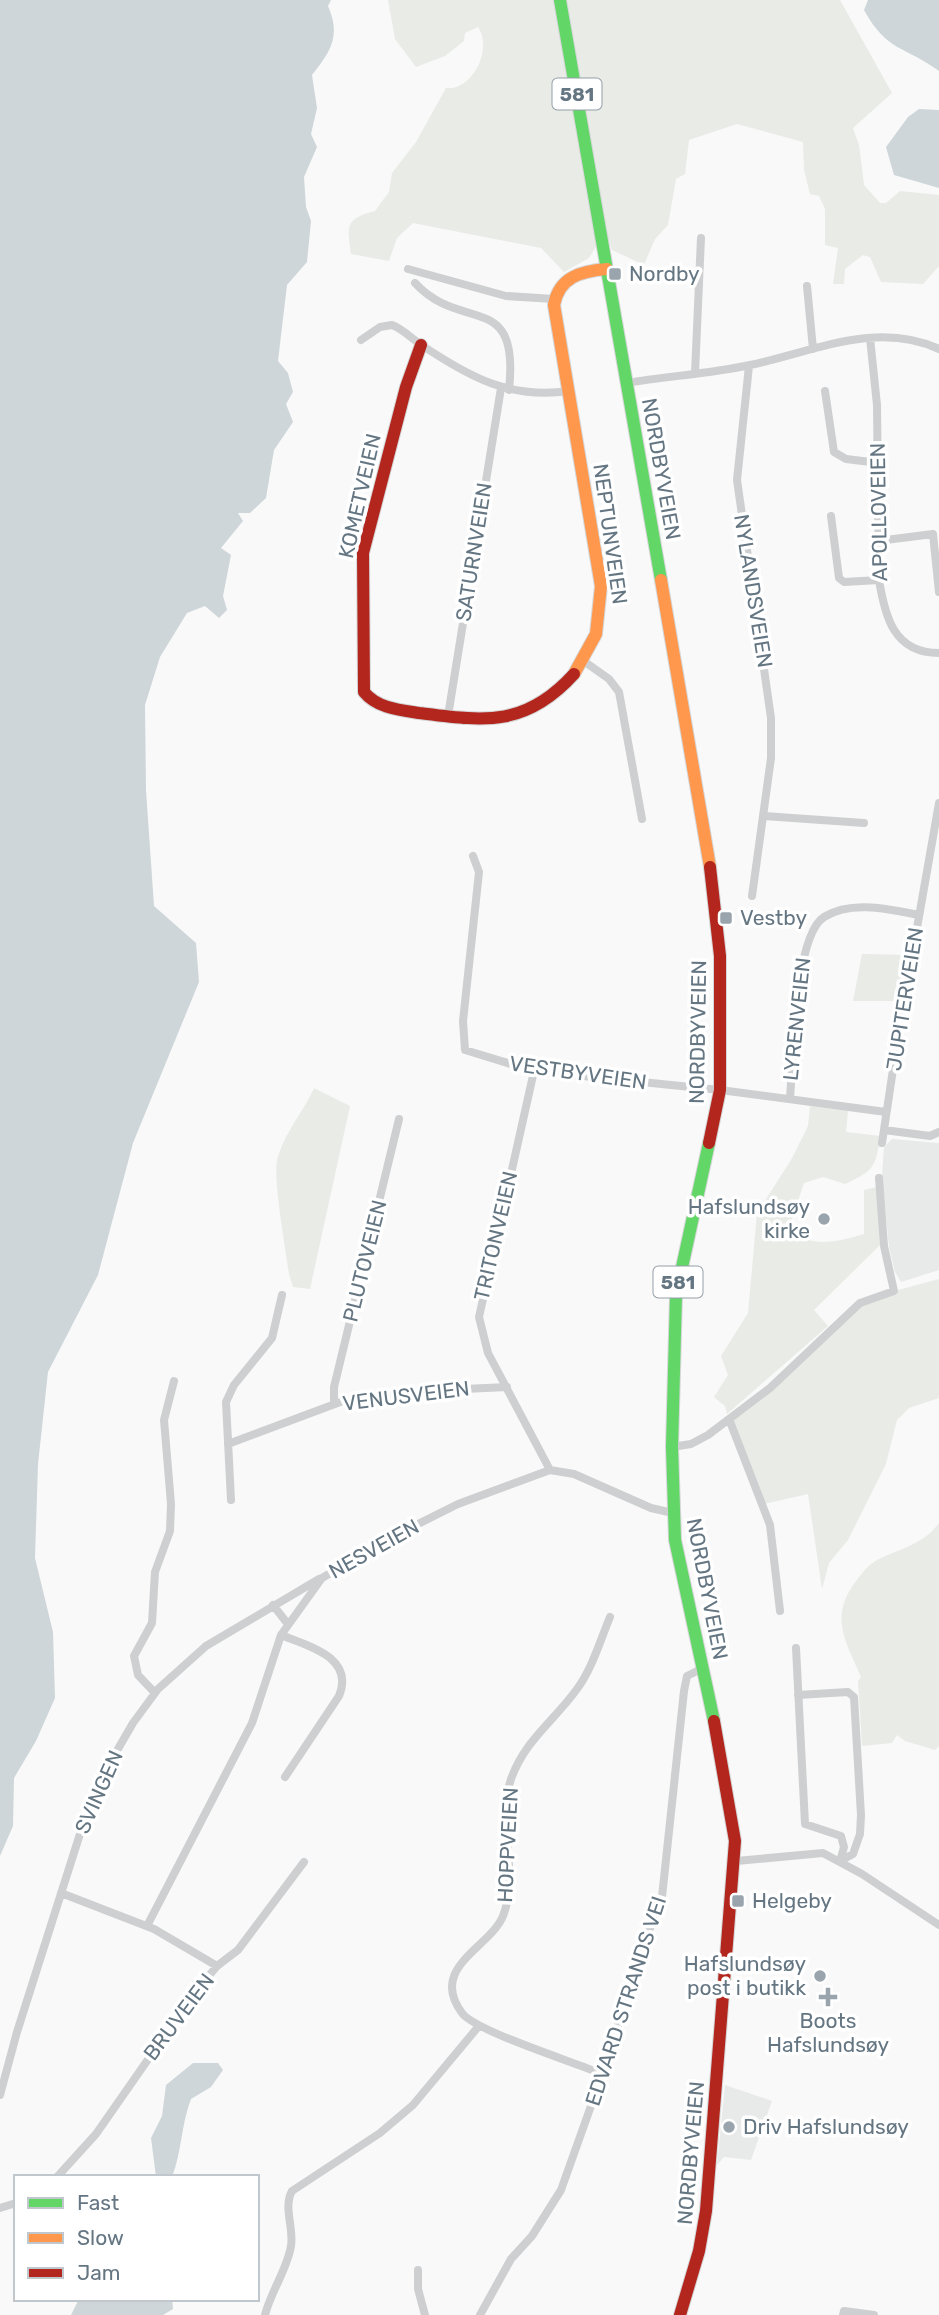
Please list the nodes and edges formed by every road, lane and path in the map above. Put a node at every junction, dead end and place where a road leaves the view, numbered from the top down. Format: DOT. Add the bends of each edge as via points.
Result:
graph roads {
  1 [pos="560,0"];
  2 [pos="701,238"];
  3 [pos="408,269"];
  4 [pos="607,269"];
  5 [pos="415,283"];
  6 [pos="807,286"];
  7 [pos="554,299"];
  8 [pos="870,338"];
  9 [pos="361,340"];
  10 [pos="421,345"];
  11 [pos="813,349"];
  12 [pos="939,349"];
  13 [pos="749,366"];
  14 [pos="695,373"];
  15 [pos="627,383"];
  16 [pos="505,389"];
  17 [pos="569,391"];
  18 [pos="825,391"];
  19 [pos="878,463"];
  20 [pos="831,516"];
  21 [pos="878,541"];
  22 [pos="879,580"];
  23 [pos="939,592"];
  24 [pos="939,653"];
  25 [pos="585,662"];
  26 [pos="369,699"];
  27 [pos="448,716"];
  28 [pos="939,803"];
  29 [pos="764,816"];
  30 [pos="642,819"];
  31 [pos="864,822"];
  32 [pos="473,856"];
  33 [pos="751,896"];
  34 [pos="919,915"];
  35 [pos="534,1071"];
  36 [pos="719,1090"];
  37 [pos="790,1099"];
  38 [pos="886,1112"];
  39 [pos="399,1119"];
  40 [pos="884,1130"];
  41 [pos="939,1132"];
  42 [pos="882,1143"];
  43 [pos="879,1178"];
  44 [pos="282,1295"];
  45 [pos="174,1381"];
  46 [pos="507,1387"];
  47 [pos="334,1404"];
  48 [pos="729,1419"];
  49 [pos="228,1444"];
  50 [pos="672,1447"];
  51 [pos="550,1470"];
  52 [pos="231,1500"];
  53 [pos="673,1513"];
  54 [pos="322,1578"];
  55 [pos="273,1605"];
  56 [pos="780,1611"];
  57 [pos="610,1618"];
  58 [pos="287,1623"];
  59 [pos="281,1635"];
  60 [pos="796,1648"];
  61 [pos="703,1668"];
  62 [pos="155,1693"];
  63 [pos="798,1695"];
  64 [pos="285,1777"];
  65 [pos="736,1861"];
  66 [pos="840,1861"];
  67 [pos="304,1862"];
  68 [pos="61,1893"];
  69 [pos="147,1926"];
  70 [pos="939,1926"];
  71 [pos="217,1966"];
  72 [pos="478,2026"];
  73 [pos="602,2074"];
  74 [pos="0,2095"];
  75 [pos="59,2175"];
  76 [pos="418,2270"];
  77 [pos="265,2315"];
  78 [pos="425,2315"];
  79 [pos="480,2315"];
  80 [pos="680,2315"];
  81 [pos="843,2315"];
  82 [pos="874,2315"];
  1 -- 4 [label="main road, NORDBYVEIEN / 581"];
  2 -- 14 [label="street"];
  3 -- 7 [label="street" via="513,297"];
  4 -- 7 [label="main road" via="575,274"];
  4 -- 15 [label="main road, NORDBYVEIEN / 581"];
  5 -- 16 [label="street, SATURNVEIEN" via="436,299 502,329 511,349"];
  6 -- 11 [label="street"];
  7 -- 17 [label="main road, NEPTUNVEIEN"];
  8 -- 11 [label="street"];
  8 -- 12 [label="street" via="901,336"];
  8 -- 19 [label="street, APOLLOVEIEN"];
  9 -- 10 [label="street" via="386,324 398,327"];
  10 -- 16 [label="street"];
  10 -- 26 [label="main road, KOMETVEIEN" via="363,553 363,688"];
  11 -- 13 [label="street"];
  13 -- 14 [label="street"];
  13 -- 29 [label="street, NYLANDSVEIEN" via="737,481 770,706 771,758"];
  14 -- 15 [label="street"];
  15 -- 36 [label="main road, NORDBYVEIEN / 581" via="712,875 720,956"];
  16 -- 17 [label="street"];
  16 -- 27 [label="street, SATURNVEIEN"];
  17 -- 25 [label="main road, NEPTUNVEIEN" via="602,594 598,633"];
  18 -- 19 [label="street" via="834,452 846,459"];
  19 -- 21 [label="street, APOLLOVEIEN"];
  20 -- 22 [label="street" via="839,578 844,582"];
  21 -- 22 [label="street, APOLLOVEIEN"];
  21 -- 23 [label="street" via="933,534"];
  22 -- 24 [label="street, APOLLOVEIEN" via="897,637 916,650"];
  25 -- 27 [label="main road, NEPTUNVEIEN" via="558,692 525,711 491,720"];
  25 -- 30 [label="street" via="619,692"];
  26 -- 27 [label="main road, NEPTUNVEIEN"];
  28 -- 34 [label="street, JUPITERVEIEN"];
  29 -- 31 [label="street"];
  29 -- 33 [label="street, NYLANDSVEIEN"];
  32 -- 35 [label="street, VESTBYVEIEN" via="479,872 463,1021 465,1050"];
  34 -- 37 [label="street, LYRENVEIEN" via="849,908 822,918 810,932 803,959"];
  34 -- 38 [label="street, JUPITERVEIEN"];
  35 -- 36 [label="street, VESTBYVEIEN"];
  35 -- 46 [label="street, TRITONVEIEN" via="478,1317 483,1342"];
  36 -- 37 [label="street, VESTBYVEIEN"];
  36 -- 50 [label="main road, NORDBYVEIEN / 581" via="676,1295"];
  37 -- 38 [label="street, VESTBYVEIEN"];
  38 -- 40 [label="street, JUPITERVEIEN"];
  39 -- 47 [label="street, PLUTOVEIEN" via="334,1387"];
  40 -- 41 [label="street" via="930,1136"];
  40 -- 42 [label="street, JUPITERVEIEN"];
  43 -- 48 [label="street" via="884,1246 894,1291 860,1303 770,1388"];
  44 -- 49 [label="street" via="272,1338 228,1396"];
  45 -- 62 [label="street" via="164,1424 170,1531 155,1572 152,1623 134,1656 138,1675"];
  46 -- 47 [label="street, VENUSVEIEN" via="427,1391"];
  46 -- 51 [label="street, TRITONVEIEN"];
  47 -- 49 [label="street, VENUSVEIEN"];
  48 -- 50 [label="street" via="699,1440"];
  48 -- 56 [label="street" via="770,1525"];
  49 -- 52 [label="street"];
  50 -- 53 [label="main road, NORDBYVEIEN / 581"];
  51 -- 53 [label="street" via="574,1474"];
  51 -- 54 [label="street, NESVEIEN" via="458,1504"];
  53 -- 61 [label="main road, NORDBYVEIEN / 581"];
  54 -- 55 [label="street, SVINGEN"];
  54 -- 58 [label="street, NESVEIEN"];
  55 -- 58 [label="street"];
  55 -- 62 [label="street, SVINGEN" via="206,1646"];
  57 -- 72 [label="street, HOPPVEIEN" via="581,1682 530,1741 511,1779 504,1914 459,1965 453,1981 461,2011"];
  58 -- 59 [label="street, NESVEIEN"];
  59 -- 64 [label="street" via="332,1657 342,1683 339,1696"];
  59 -- 69 [label="street, NESVEIEN" via="252,1723"];
  60 -- 63 [label="street"];
  61 -- 65 [label="main road, NORDBYVEIEN / 581" via="728,1791"];
  61 -- 73 [label="street, EDVARD STRANDS VEI" via="687,1676 684,1691 662,1897"];
  62 -- 68 [label="street, SVINGEN" via="103,1775"];
  63 -- 66 [label="street" via="805,1824 841,1836"];
  63 -- 66 [label="street" via="848,1692 855,1697 861,1824 853,1854"];
  65 -- 66 [label="street" via="815,1852"];
  65 -- 80 [label="main road, NORDBYVEIEN / 581" via="706,2211"];
  66 -- 70 [label="street"];
  67 -- 71 [label="street, BRUVEIEN" via="238,1950"];
  68 -- 69 [label="street"];
  68 -- 74 [label="street, SVINGEN"];
  69 -- 71 [label="street"];
  71 -- 75 [label="street, BRUVEIEN" via="96,2134"];
  72 -- 73 [label="street"];
  72 -- 77 [label="street" via="413,2105 380,2133 292,2191 288,2203 292,2244"];
  73 -- 79 [label="street, EDVARD STRANDS VEI" via="557,2199 510,2259"];
  76 -- 78 [label="street"];
  81 -- 82 [label="street" via="852,2310"];
}
